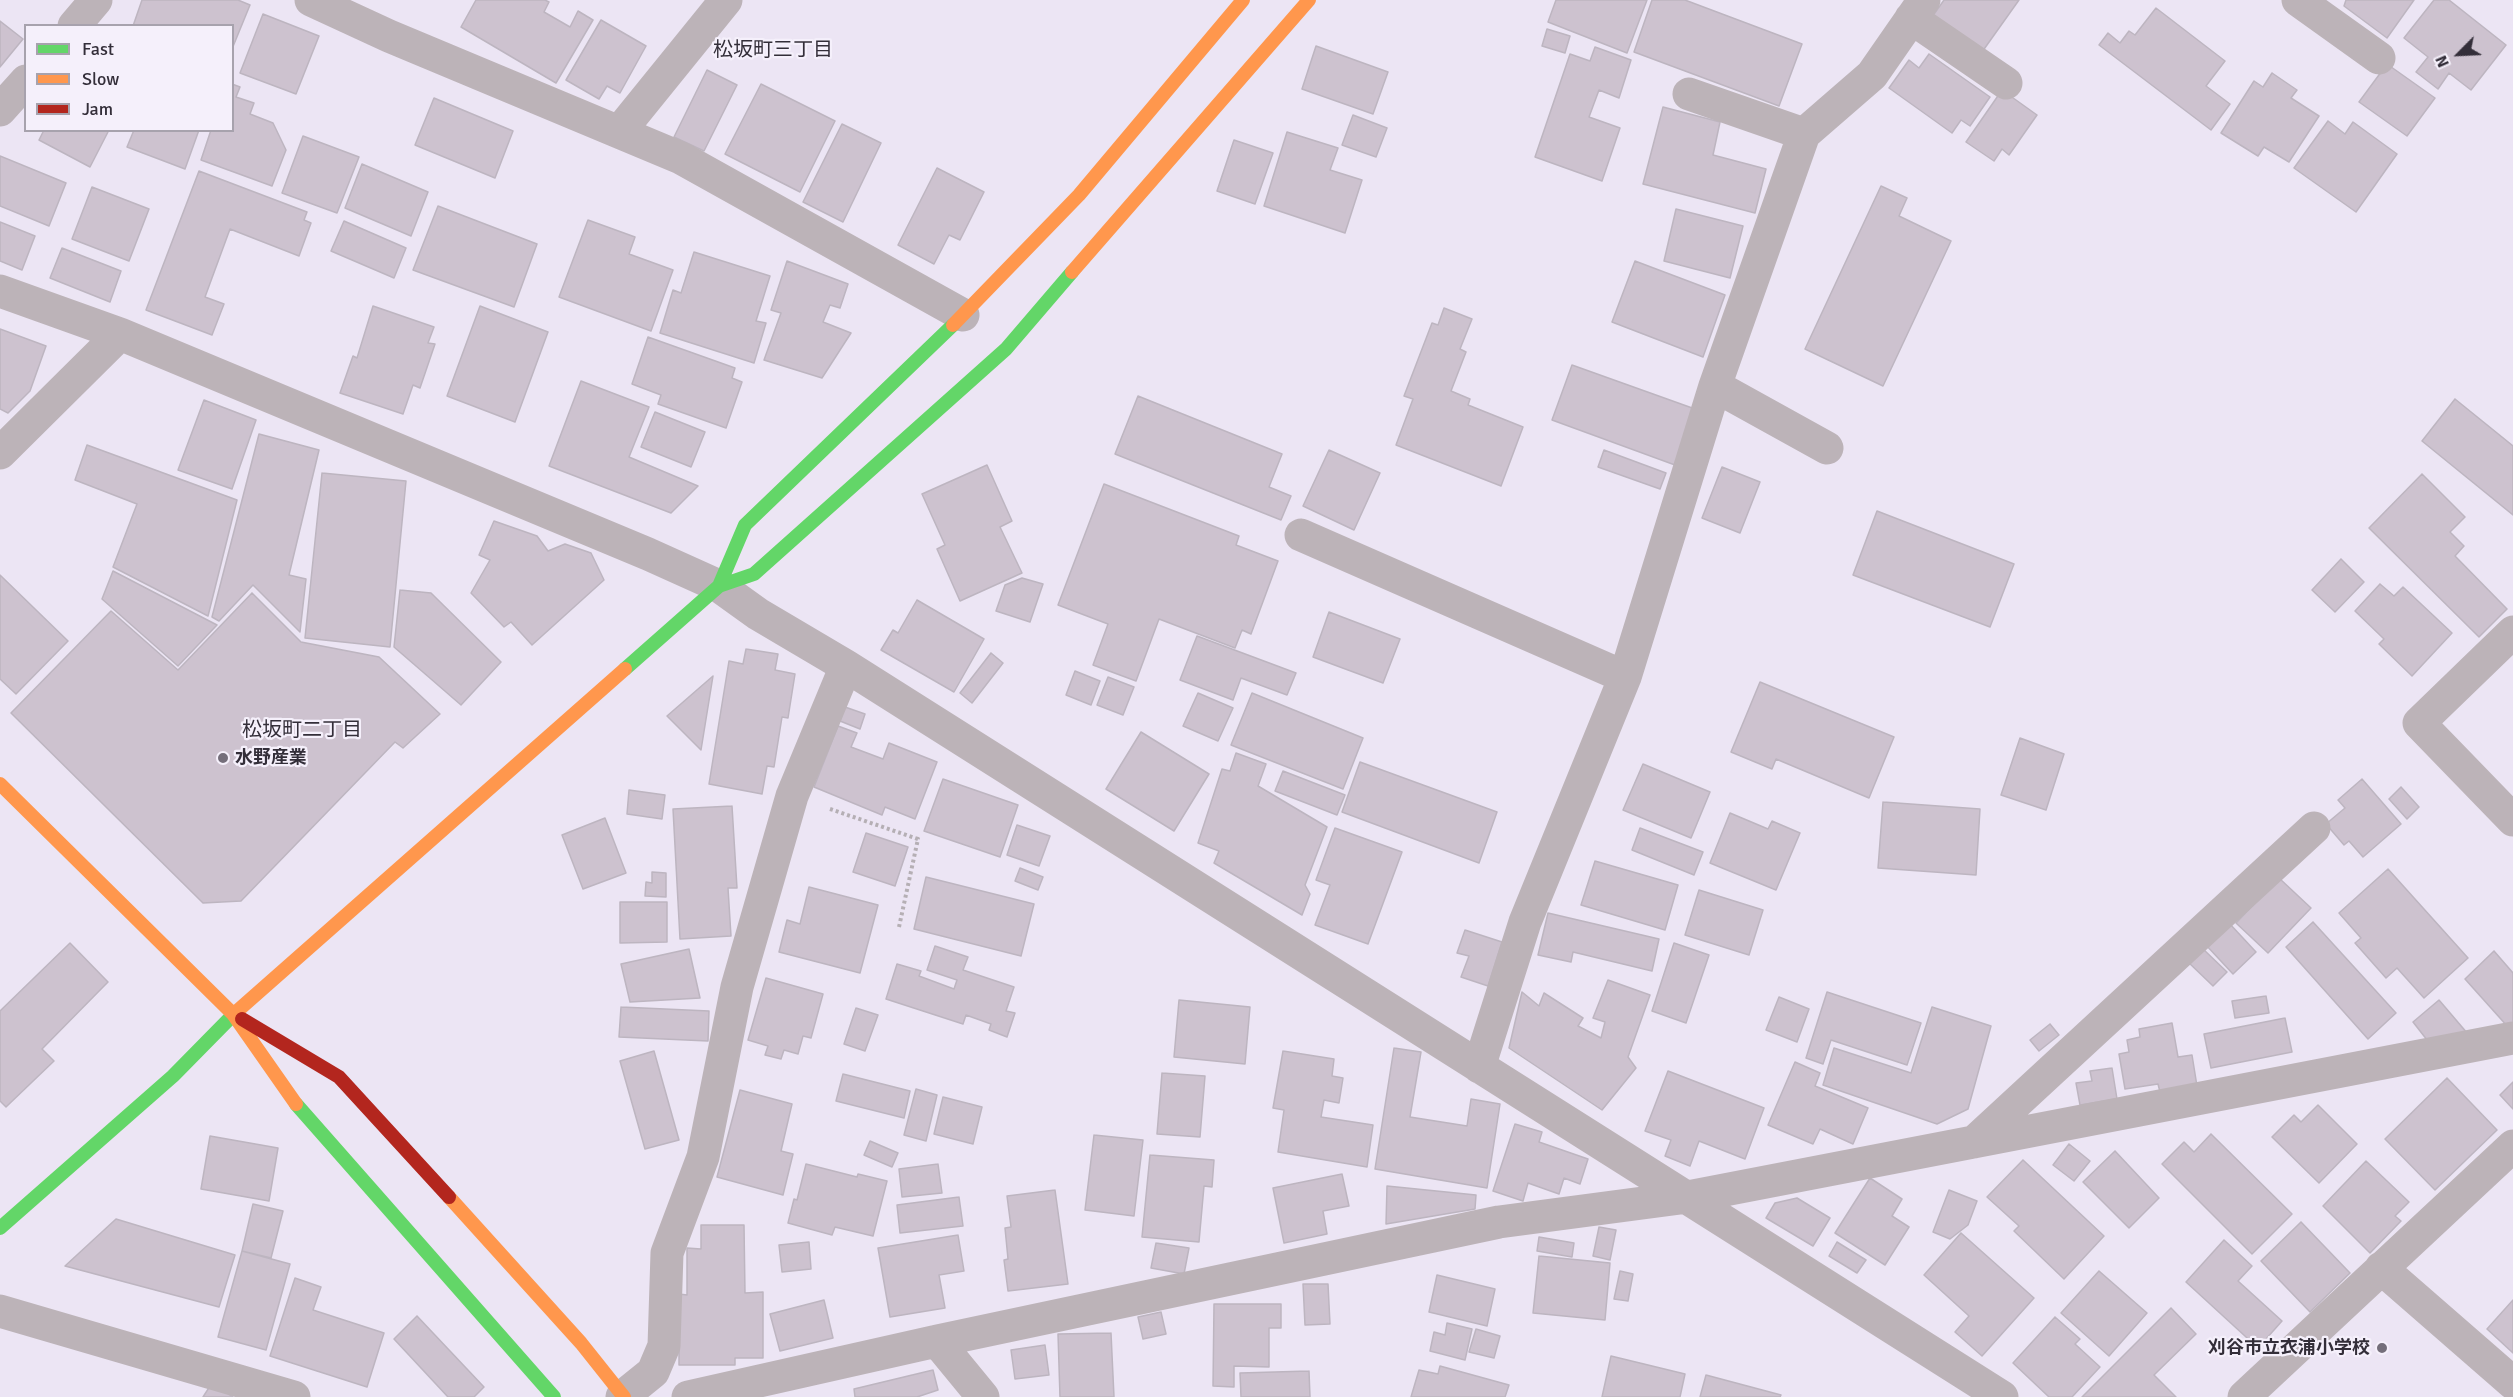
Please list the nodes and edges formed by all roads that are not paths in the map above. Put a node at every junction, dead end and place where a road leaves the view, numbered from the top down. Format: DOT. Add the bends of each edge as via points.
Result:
graph roads {
  1 [pos="96,0"];
  2 [pos="312,0"];
  3 [pos="726,0"];
  4 [pos="1243,0"];
  5 [pos="1308,0"];
  6 [pos="2298,0"];
  7 [pos="1918,9"];
  8 [pos="76,24"];
  9 [pos="2379,58"];
  10 [pos="24,83"];
  11 [pos="2006,83"];
  12 [pos="1689,94"];
  13 [pos="0,111"];
  14 [pos="620,131"];
  15 [pos="1804,134"];
  16 [pos="0,291"];
  17 [pos="963,315"];
  18 [pos="120,334"];
  19 [pos="1715,386"];
  20 [pos="1827,448"];
  21 [pos="0,453"];
  22 [pos="1301,535"];
  23 [pos="719,586"];
  24 [pos="2513,632"];
  25 [pos="846,666"];
  26 [pos="1625,677"];
  27 [pos="0,784"];
  28 [pos="2513,820"];
  29 [pos="2314,828"];
  30 [pos="233,1014"];
  31 [pos="2513,1038"];
  32 [pos="1479,1067"];
  33 [pos="1974,1142"];
  34 [pos="2513,1146"];
  35 [pos="1688,1197"];
  36 [pos="0,1228"];
  37 [pos="2381,1268"];
  38 [pos="0,1311"];
  39 [pos="937,1341"];
  40 [pos="2513,1383"];
  41 [pos="1983,1392"];
  42 [pos="294,1397"];
  43 [pos="554,1397"];
  44 [pos="623,1397"];
  45 [pos="688,1397"];
  46 [pos="983,1397"];
  47 [pos="2244,1397"];
  1 -- 8 [label="street"];
  2 -- 14 [label="street"];
  3 -- 14 [label="street"];
  4 -- 17 [label="street" via="1079,195"];
  5 -- 23 [label="street" via="1006,349 754,574"];
  6 -- 9 [label="street"];
  7 -- 11 [label="street"];
  7 -- 15 [label="street" via="1872,75"];
  10 -- 13 [label="street"];
  12 -- 15 [label="street"];
  14 -- 17 [label="street" via="681,158"];
  15 -- 19 [label="street"];
  16 -- 18 [label="street"];
  17 -- 23 [label="street" via="745,525"];
  18 -- 21 [label="street"];
  18 -- 23 [label="street"];
  19 -- 20 [label="street"];
  19 -- 26 [label="street"];
  22 -- 26 [label="street"];
  23 -- 25 [label="street"];
  23 -- 30 [label="street"];
  24 -- 28 [label="street" via="2419,723"];
  25 -- 32 [label="street"];
  25 -- 44 [label="street" via="792,796 737,987 703,1157 667,1253 664,1347 653,1372"];
  26 -- 32 [label="street" via="1525,922"];
  27 -- 30 [label="street"];
  29 -- 33 [label="street"];
  30 -- 36 [label="street" via="173,1076"];
  30 -- 43 [label="street" via="303,1114"];
  30 -- 44 [label="street" via="339,1077 581,1343"];
  31 -- 33 [label="street"];
  32 -- 35 [label="street"];
  33 -- 35 [label="street"];
  34 -- 37 [label="street"];
  35 -- 39 [label="street" via="1499,1222"];
  35 -- 41 [label="street"];
  37 -- 40 [label="street"];
  37 -- 47 [label="street"];
  38 -- 42 [label="street"];
  39 -- 45 [label="street"];
  39 -- 46 [label="street"];
}
